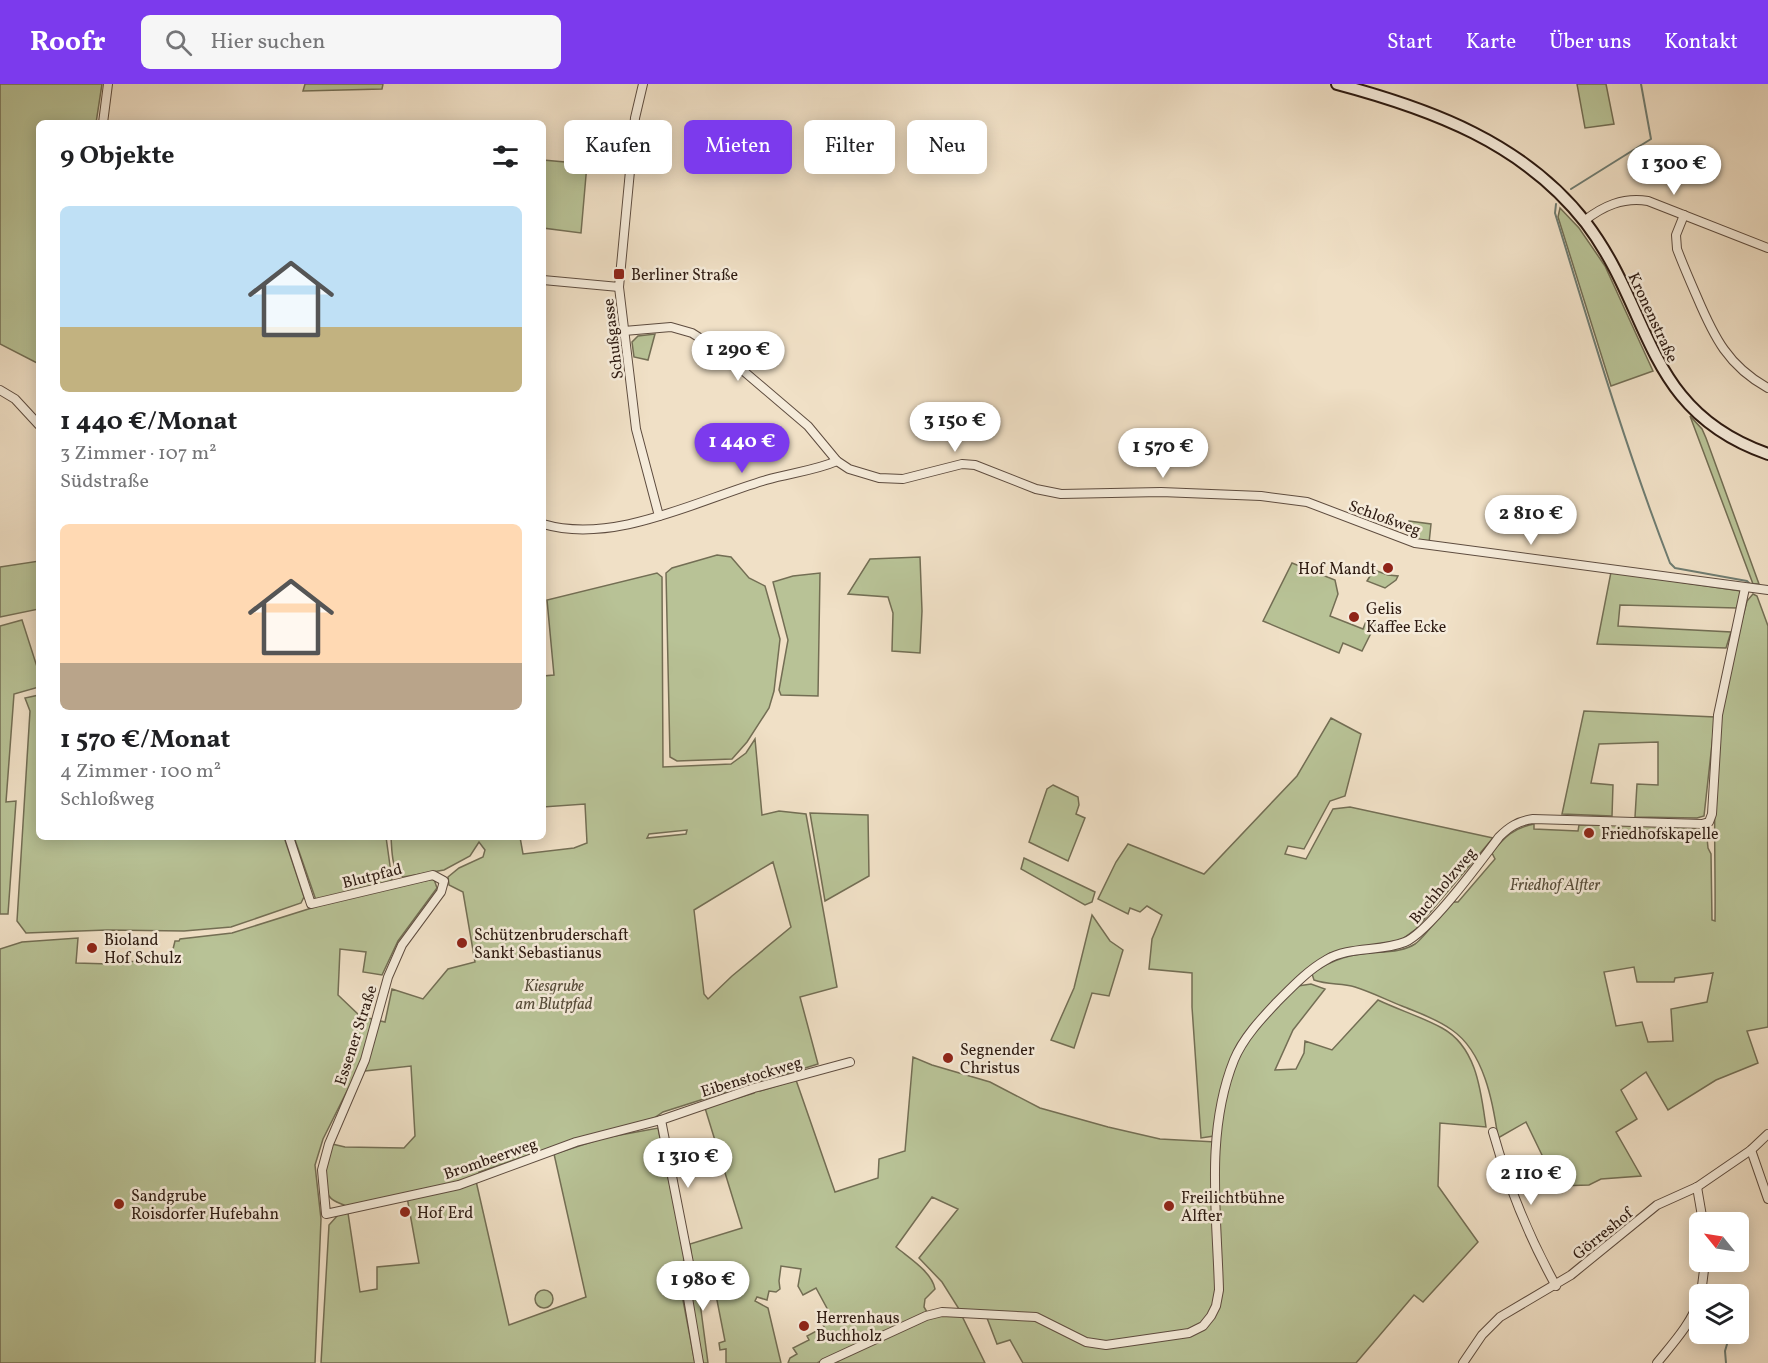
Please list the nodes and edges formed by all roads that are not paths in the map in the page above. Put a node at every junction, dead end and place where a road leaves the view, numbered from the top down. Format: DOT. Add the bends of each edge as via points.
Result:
graph roads {
  1 [pos="108,84"];
  2 [pos="643,84"];
  3 [pos="1337,84"];
  4 [pos="103,120"];
  5 [pos="1684,215"];
  6 [pos="1584,221"];
  7 [pos="1768,248"];
  8 [pos="546,280"];
  9 [pos="619,287"];
  10 [pos="624,331"];
  11 [pos="1768,388"];
  12 [pos="0,390"];
  13 [pos="36,422"];
  14 [pos="1768,454"];
  15 [pos="837,461"];
  16 [pos="659,516"];
  17 [pos="546,524"];
  18 [pos="1745,588"];
  19 [pos="1768,590"];
  20 [pos="290,840"];
  21 [pos="440,877"];
  22 [pos="850,1062"];
  23 [pos="661,1120"];
  24 [pos="1493,1132"];
  25 [pos="1768,1134"];
  26 [pos="1750,1150"];
  27 [pos="1697,1188"];
  28 [pos="1767,1189"];
  29 [pos="1768,1199"];
  30 [pos="1701,1212"];
  31 [pos="326,1214"];
  32 [pos="1556,1286"];
  33 [pos="1689,1322"];
  34 [pos="699,1363"];
  35 [pos="824,1363"];
  36 [pos="1463,1363"];
  37 [pos="1657,1363"];
  1 -- 4 [label="street"];
  2 -- 9 [label="street, Schußgasse"];
  3 -- 6 [label="street, Kronenstraße" via="1440,118 1502,147 1543,178"];
  5 -- 6 [label="street" via="1653,202 1632,200 1607,206"];
  5 -- 7 [label="street"];
  5 -- 11 [label="street" via="1676,235 1677,249 1714,335 1738,367"];
  6 -- 14 [label="street, Kronenstraße" via="1611,262 1655,358 1679,393 1734,440"];
  8 -- 9 [label="street"];
  9 -- 10 [label="street, Schußgasse"];
  10 -- 15 [label="street" via="671,327 692,333 720,351 799,418"];
  10 -- 16 [label="street, Schußgasse" via="636,429"];
  12 -- 13 [label="street" via="15,399"];
  15 -- 16 [label="street" via="768,479"];
  15 -- 18 [label="street, Schloßweg" via="879,478 903,479 962,464 975,465 1036,489 1065,494 1161,492 1291,499 1415,543"];
  16 -- 17 [label="street" via="617,526 576,529"];
  18 -- 19 [label="street, Schloßweg"];
  18 -- 35 [label="street, Buchholzweg" via="1718,715 1709,822 1520,821 1499,837 1417,935 1394,945 1344,953 1323,961 1282,997 1247,1037 1228,1078 1215,1140 1219,1290 1214,1311 1203,1326 1189,1333 1106,1345 1086,1342 1036,1317 942,1312"];
  20 -- 21 [label="street, Blutpfad" via="311,904 434,875"];
  21 -- 31 [label="street, Essener Straße" via="444,880 441,892 402,945 388,977 365,1060 328,1144 322,1170"];
  22 -- 23 [label="street, Eibenstockweg" via="754,1088"];
  23 -- 31 [label="street, Brombeerweg" via="576,1143 459,1185"];
  23 -- 34 [label="street" via="689,1263 687,1292"];
  24 -- 32 [label="street" via="1517,1205"];
  25 -- 26 [label="street, Görreshof"];
  26 -- 27 [label="street, Görreshof"];
  26 -- 28 [label="street"];
  27 -- 30 [label="street"];
  27 -- 32 [label="street, Görreshof" via="1657,1205"];
  28 -- 29 [label="street"];
  32 -- 36 [label="street, Görreshof" via="1500,1317"];
  33 -- 37 [label="street"];
}
